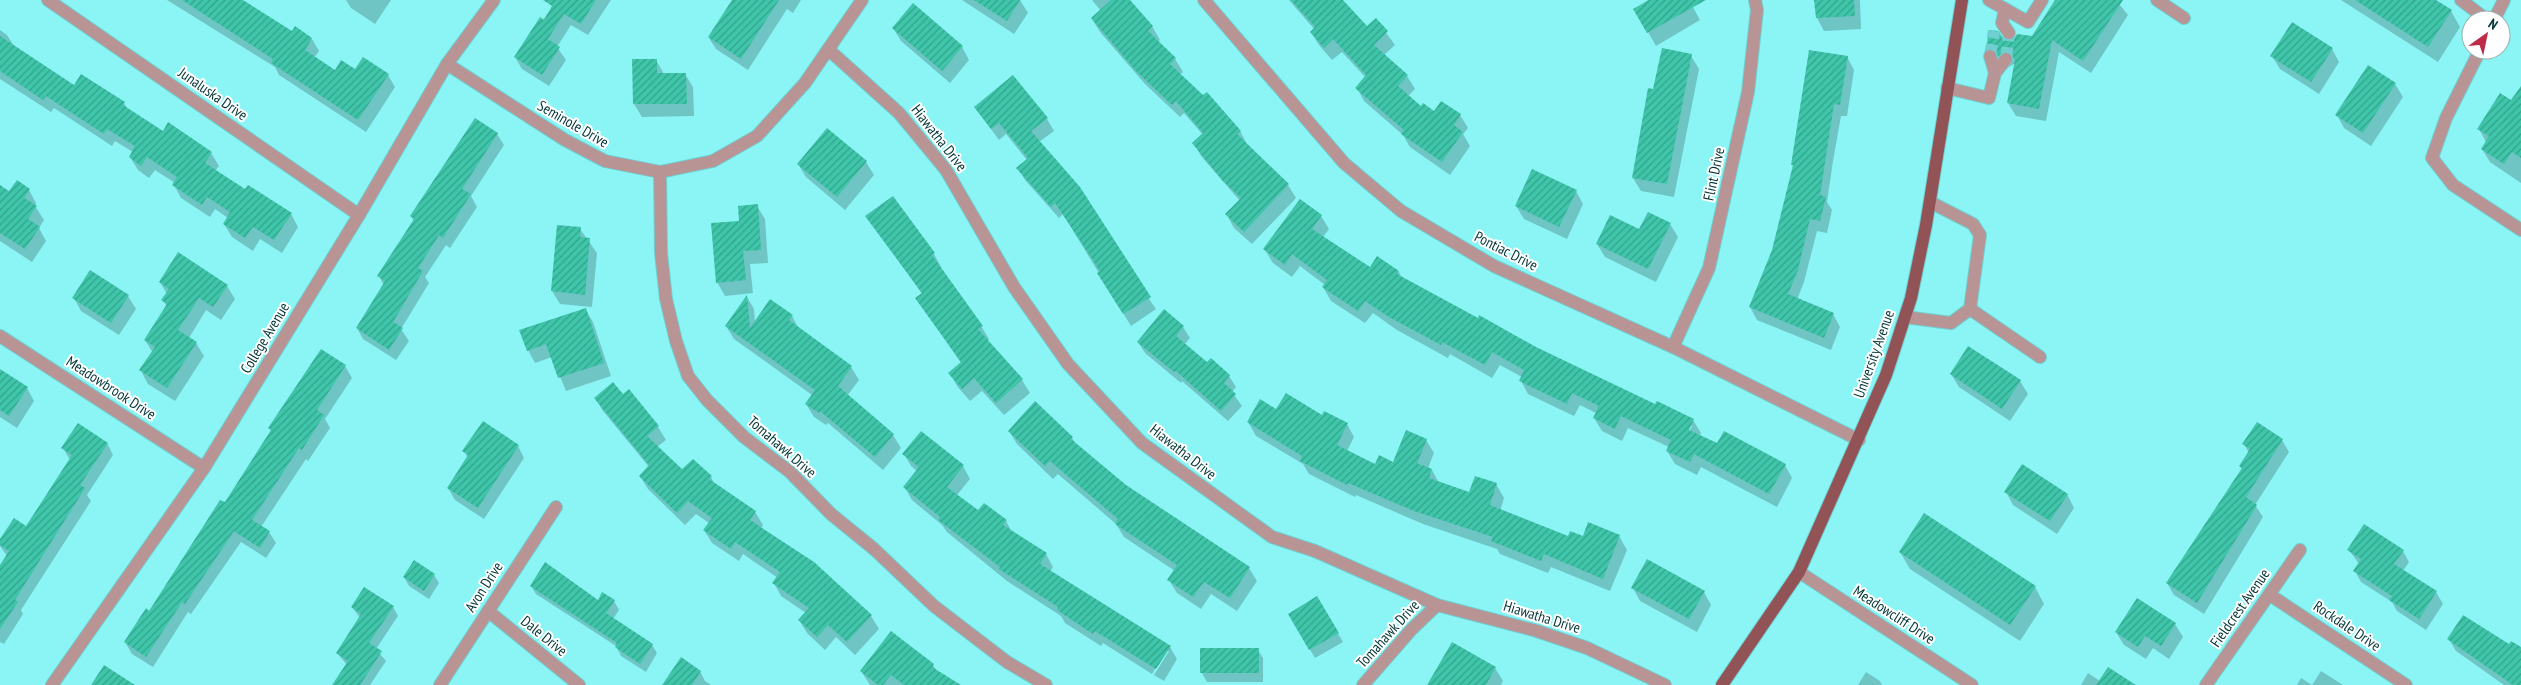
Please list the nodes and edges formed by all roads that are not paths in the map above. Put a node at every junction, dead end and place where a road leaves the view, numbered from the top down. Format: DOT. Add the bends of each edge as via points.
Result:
graph roads {
  1 [pos="48,0"];
  2 [pos="494,0"];
  3 [pos="862,0"];
  4 [pos="1204,0"];
  5 [pos="1755,0"];
  6 [pos="1962,0"];
  7 [pos="1989,0"];
  8 [pos="2042,0"];
  9 [pos="2157,0"];
  10 [pos="2461,0"];
  11 [pos="2005,9"];
  12 [pos="2474,10"];
  13 [pos="2184,18"];
  14 [pos="2002,29"];
  15 [pos="829,50"];
  16 [pos="1990,56"];
  17 [pos="2006,59"];
  18 [pos="2475,60"];
  19 [pos="447,64"];
  20 [pos="1995,73"];
  21 [pos="1947,88"];
  22 [pos="660,172"];
  23 [pos="1930,202"];
  24 [pos="359,215"];
  25 [pos="2521,230"];
  26 [pos="1970,309"];
  27 [pos="1905,317"];
  28 [pos="0,336"];
  29 [pos="1673,347"];
  30 [pos="2040,357"];
  31 [pos="1859,440"];
  32 [pos="204,468"];
  33 [pos="556,507"];
  34 [pos="2300,550"];
  35 [pos="1799,572"];
  36 [pos="2270,595"];
  37 [pos="1437,604"];
  38 [pos="488,611"];
  39 [pos="52,685"];
  40 [pos="440,685"];
  41 [pos="579,685"];
  42 [pos="1046,685"];
  43 [pos="1363,685"];
  44 [pos="1665,685"];
  45 [pos="1722,685"];
  46 [pos="1972,685"];
  47 [pos="2206,685"];
  48 [pos="2406,685"];
  1 -- 24 [label="street, Junaluska Drive"];
  2 -- 19 [label="street, College Avenue"];
  3 -- 15 [label="street, Seminole Drive"];
  4 -- 29 [label="street, Pontiac Drive" via="1344,163 1401,211 1494,266"];
  5 -- 29 [label="street, Flint Drive" via="1757,10 1748,92 1709,268"];
  6 -- 21 [label="main road, University Avenue"];
  7 -- 11 [label="street"];
  8 -- 11 [label="street" via="2028,22"];
  9 -- 13 [label="street"];
  10 -- 12 [label="street"];
  11 -- 14 [label="street"];
  15 -- 22 [label="street, Seminole Drive" via="805,83 757,136 713,161"];
  15 -- 37 [label="street, Hiawatha Drive" via="899,113 946,170 1014,287 1068,364 1142,443 1272,536 1315,551"];
  16 -- 20 [label="street"];
  17 -- 20 [label="street"];
  18 -- 25 [label="street" via="2446,118 2432,158 2453,185"];
  19 -- 22 [label="street, Seminole Drive" via="605,162"];
  19 -- 24 [label="street, College Avenue"];
  20 -- 21 [label="street" via="1988,98"];
  21 -- 23 [label="main road, University Avenue"];
  22 -- 42 [label="street, Tomahawk Drive" via="661,253 666,299 688,376 744,437 790,472 831,514 874,549 934,606 1007,662"];
  23 -- 26 [label="street" via="1973,224 1980,235"];
  23 -- 27 [label="main road, University Avenue"];
  24 -- 32 [label="street, College Avenue"];
  26 -- 27 [label="street" via="1951,323"];
  26 -- 30 [label="street"];
  27 -- 31 [label="main road, University Avenue" via="1886,375"];
  28 -- 32 [label="street, Meadowbrook Drive"];
  29 -- 31 [label="street, Pontiac Drive"];
  31 -- 35 [label="main road, University Avenue"];
  32 -- 39 [label="street, College Avenue"];
  33 -- 38 [label="street, Avon Drive"];
  34 -- 36 [label="street, Fieldcrest Avenue"];
  35 -- 45 [label="main road, University Avenue"];
  35 -- 46 [label="street, Meadowcliff Drive"];
  36 -- 47 [label="street, Fieldcrest Avenue"];
  36 -- 48 [label="street, Rockdale Drive"];
  37 -- 43 [label="street, Tomahawk Drive"];
  37 -- 44 [label="street, Hiawatha Drive" via="1587,648"];
  38 -- 40 [label="street, Avon Drive"];
  38 -- 41 [label="street, Dale Drive"];
}
